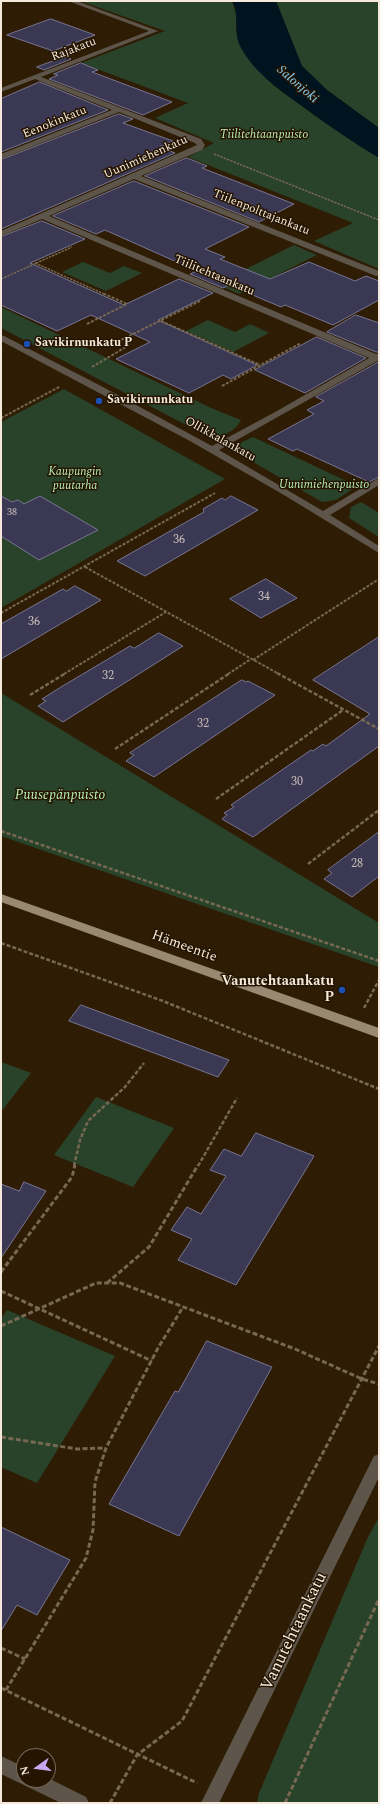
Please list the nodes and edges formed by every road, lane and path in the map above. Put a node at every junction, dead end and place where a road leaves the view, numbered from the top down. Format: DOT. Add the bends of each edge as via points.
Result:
graph roads {
  1 [pos="71,1"];
  2 [pos="35,77"];
  3 [pos="1,90"];
  4 [pos="118,110"];
  5 [pos="198,148"];
  6 [pos="1,158"];
  7 [pos="134,176"];
  8 [pos="42,216"];
  9 [pos="379,220"];
  10 [pos="1,234"];
  11 [pos="92,238"];
  12 [pos="35,264"];
  13 [pos="379,274"];
  14 [pos="1,279"];
  15 [pos="220,291"];
  16 [pos="161,321"];
  17 [pos="87,324"];
  18 [pos="319,334"];
  19 [pos="1,338"];
  20 [pos="121,340"];
  21 [pos="131,344"];
  22 [pos="378,357"];
  23 [pos="260,365"];
  24 [pos="77,377"];
  25 [pos="222,386"];
  26 [pos="1,418"];
  27 [pos="213,448"];
  28 [pos="379,481"];
  29 [pos="215,493"];
  30 [pos="324,514"];
  31 [pos="379,550"];
  32 [pos="85,567"];
  33 [pos="379,579"];
  34 [pos="166,612"];
  35 [pos="1,614"];
  36 [pos="252,659"];
  37 [pos="30,695"];
  38 [pos="343,710"];
  39 [pos="379,729"];
  40 [pos="116,749"];
  41 [pos="216,799"];
  42 [pos="379,810"];
  43 [pos="1,831"];
  44 [pos="308,864"];
  45 [pos="1,898"];
  46 [pos="1,943"];
  47 [pos="379,961"];
  48 [pos="379,980"];
  49 [pos="356,1025"];
  50 [pos="379,1033"];
  51 [pos="144,1064"];
  52 [pos="379,1089"];
  53 [pos="237,1098"];
  54 [pos="1,1272"];
  55 [pos="107,1283"];
  56 [pos="1,1291"];
  57 [pos="183,1307"];
  58 [pos="40,1308"];
  59 [pos="1,1326"];
  60 [pos="379,1346"];
  61 [pos="152,1360"];
  62 [pos="362,1379"];
  63 [pos="379,1384"];
  64 [pos="1,1437"];
  65 [pos="106,1448"];
  66 [pos="379,1462"];
  67 [pos="379,1599"];
  68 [pos="1,1648"];
  69 [pos="25,1659"];
  70 [pos="1,1688"];
  71 [pos="6,1690"];
  72 [pos="137,1755"];
  73 [pos="1,1765"];
  74 [pos="16,1772"];
  75 [pos="49,1788"];
  76 [pos="213,1798"];
  77 [pos="80,1803"];
  78 [pos="110,1803"];
  79 [pos="285,1803"];
  1 -- 2 [label="street, Rajakatu" via="155,31"];
  2 -- 3 [label="street, Rajakatu"];
  2 -- 4 [label="street, Uunimiehenkatu"];
  4 -- 5 [label="street, Uunimiehenkatu" via="198,141"];
  4 -- 6 [label="street, Eenokinkatu"];
  5 -- 7 [label="street, Uunimiehenkatu"];
  5 -- 9 [label="path"];
  7 -- 8 [label="street, Uunimiehenkatu"];
  7 -- 13 [label="street, Tiilenpolttajankatu"];
  8 -- 10 [label="street, Uunimiehenkatu"];
  8 -- 11 [label="street, Tiilitehtaankatu"];
  11 -- 12 [label="path"];
  11 -- 15 [label="street, Tiilitehtaankatu"];
  12 -- 14 [label="path"];
  12 -- 17 [label="path" via="127,304"];
  15 -- 16 [label="path"];
  15 -- 18 [label="street, Tiilitehtaankatu"];
  16 -- 20 [label="path"];
  16 -- 23 [label="path"];
  18 -- 22 [label="street, Tiilitehtaankatu"];
  18 -- 23 [label="path"];
  19 -- 24 [label="street, Ollikkalankatu"];
  21 -- 24 [label="path"];
  22 -- 27 [label="street"];
  23 -- 25 [label="path"];
  24 -- 26 [label="path"];
  24 -- 27 [label="street, Ollikkalankatu"];
  27 -- 30 [label="street, Ollikkalankatu"];
  28 -- 30 [label="street"];
  29 -- 32 [label="path"];
  30 -- 31 [label="street, Ollikkalankatu"];
  32 -- 34 [label="path"];
  32 -- 35 [label="path"];
  33 -- 36 [label="path"];
  34 -- 36 [label="path"];
  34 -- 37 [label="path"];
  36 -- 38 [label="path"];
  36 -- 40 [label="path"];
  38 -- 39 [label="path"];
  38 -- 41 [label="path"];
  42 -- 44 [label="path"];
  43 -- 47 [label="path"];
  45 -- 49 [label="main road, Hämeentie"];
  46 -- 52 [label="path" via="162,1001"];
  48 -- 49 [label="path"];
  49 -- 50 [label="main road, Hämeentie"];
  51 -- 54 [label="path" via="125,1088 88,1121 80,1140 72,1177"];
  53 -- 55 [label="path" via="149,1246"];
  55 -- 57 [label="path" via="120,1283"];
  55 -- 58 [label="path" via="96,1283"];
  56 -- 58 [label="path"];
  57 -- 61 [label="path"];
  57 -- 62 [label="path" via="295,1349"];
  58 -- 59 [label="path"];
  58 -- 61 [label="path"];
  60 -- 62 [label="path"];
  61 -- 65 [label="path"];
  62 -- 63 [label="path"];
  62 -- 72 [label="path" via="182,1721"];
  64 -- 65 [label="path" via="77,1449"];
  65 -- 69 [label="path" via="95,1482 93,1530 86,1558"];
  66 -- 76 [label="street, Vanutehtaankatu"];
  67 -- 79 [label="path"];
  68 -- 69 [label="path"];
  69 -- 71 [label="path"];
  70 -- 71 [label="path"];
  71 -- 72 [label="path"];
  72 -- 76 [label="path"];
  72 -- 78 [label="path"];
  73 -- 74 [label="street"];
  75 -- 77 [label="street"];
}
